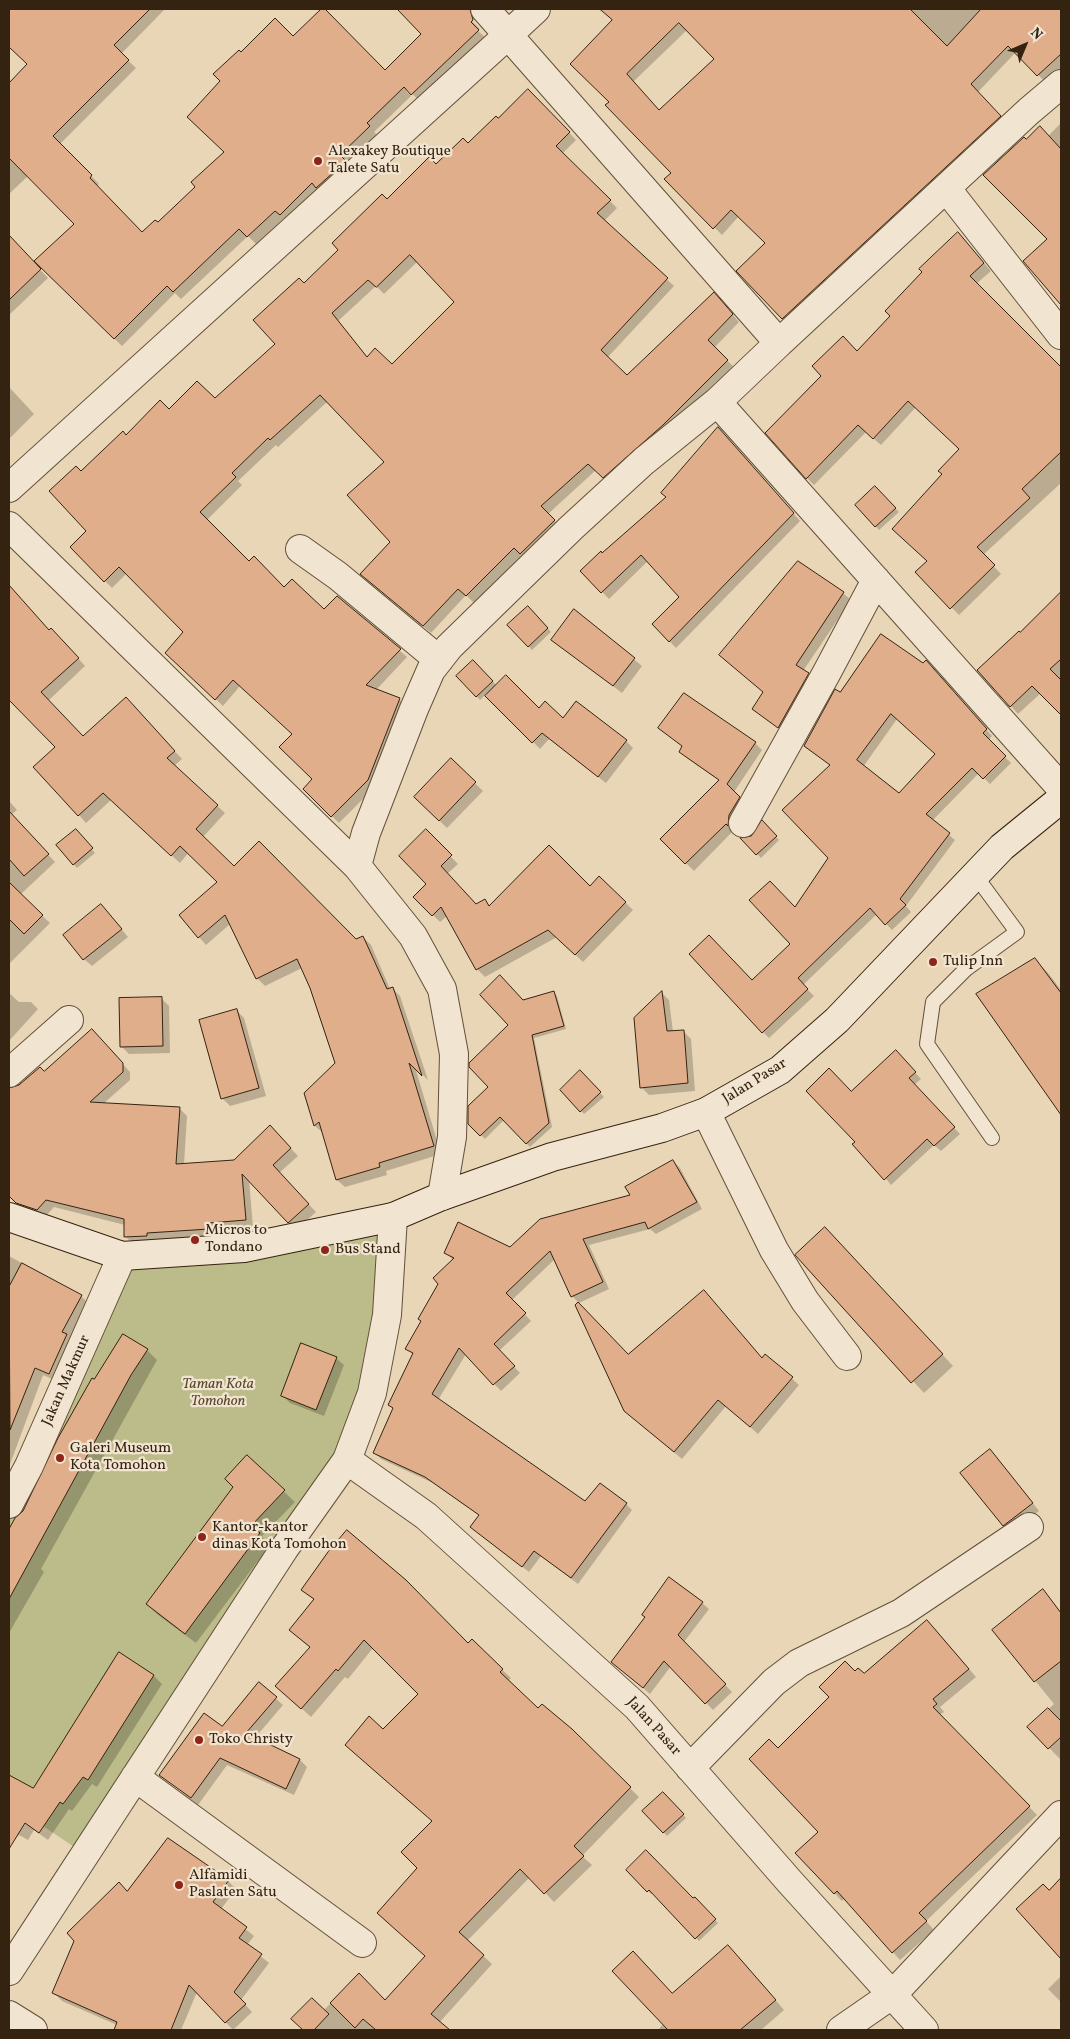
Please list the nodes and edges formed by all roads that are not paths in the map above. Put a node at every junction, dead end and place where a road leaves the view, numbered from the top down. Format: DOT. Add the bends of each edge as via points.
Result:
graph roads {
  1 [pos="485,9"];
  2 [pos="536,9"];
  3 [pos="508,35"];
  4 [pos="1061,84"];
  5 [pos="946,188"];
  6 [pos="1061,335"];
  7 [pos="779,342"];
  8 [pos="717,402"];
  9 [pos="9,488"];
  10 [pos="9,526"];
  11 [pos="300,549"];
  12 [pos="876,580"];
  13 [pos="439,660"];
  14 [pos="1061,788"];
  15 [pos="1061,799"];
  16 [pos="743,823"];
  17 [pos="357,866"];
  18 [pos="975,876"];
  19 [pos="68,1020"];
  20 [pos="9,1073"];
  21 [pos="706,1112"];
  22 [pos="992,1138"];
  23 [pos="442,1196"];
  24 [pos="9,1217"];
  25 [pos="393,1217"];
  26 [pos="122,1256"];
  27 [pos="847,1356"];
  28 [pos="347,1460"];
  29 [pos="9,1504"];
  30 [pos="1029,1527"];
  31 [pos="690,1768"];
  32 [pos="135,1776"];
  33 [pos="1061,1815"];
  34 [pos="362,1943"];
  35 [pos="9,1971"];
  36 [pos="893,1994"];
  37 [pos="9,2015"];
  38 [pos="33,2030"];
  39 [pos="841,2030"];
  40 [pos="924,2030"];
  1 -- 3 [label="street"];
  2 -- 3 [label="street"];
  3 -- 7 [label="street"];
  3 -- 9 [label="street"];
  4 -- 5 [label="street"];
  5 -- 6 [label="street"];
  5 -- 7 [label="street"];
  7 -- 8 [label="street"];
  8 -- 12 [label="street"];
  8 -- 13 [label="street" via="644,461 571,528 448,647"];
  10 -- 17 [label="street"];
  11 -- 13 [label="street" via="338,576"];
  12 -- 14 [label="street"];
  12 -- 16 [label="street"];
  13 -- 17 [label="street" via="431,670 414,709"];
  15 -- 18 [label="street, Jalan Pasar" via="1002,847"];
  17 -- 23 [label="street" via="413,936 442,989 454,1054 452,1137"];
  18 -- 21 [label="street, Jalan Pasar" via="837,1020 780,1070"];
  18 -- 22 [label="lane" via="1018,932 966,969 933,1002 927,1044"];
  19 -- 20 [label="street"];
  21 -- 23 [label="street, Jalan Pasar" via="662,1128 552,1157"];
  21 -- 27 [label="street" via="774,1250 805,1301"];
  23 -- 25 [label="street, Jalan Pasar"];
  24 -- 26 [label="street"];
  25 -- 26 [label="street, Jalan Pasar" via="244,1248"];
  25 -- 28 [label="street" via="387,1315 372,1393"];
  26 -- 29 [label="street, Jakan Makmur"];
  28 -- 31 [label="street, Jalan Pasar" via="426,1516 527,1606 637,1708"];
  28 -- 32 [label="street" via="284,1549"];
  30 -- 31 [label="street" via="901,1614 800,1662 774,1682"];
  31 -- 36 [label="street, Jalan Pasar"];
  32 -- 34 [label="street"];
  32 -- 35 [label="street"];
  33 -- 36 [label="street"];
  36 -- 39 [label="street"];
  36 -- 40 [label="street, Jalan Pasar"];
  37 -- 38 [label="street"];
}
